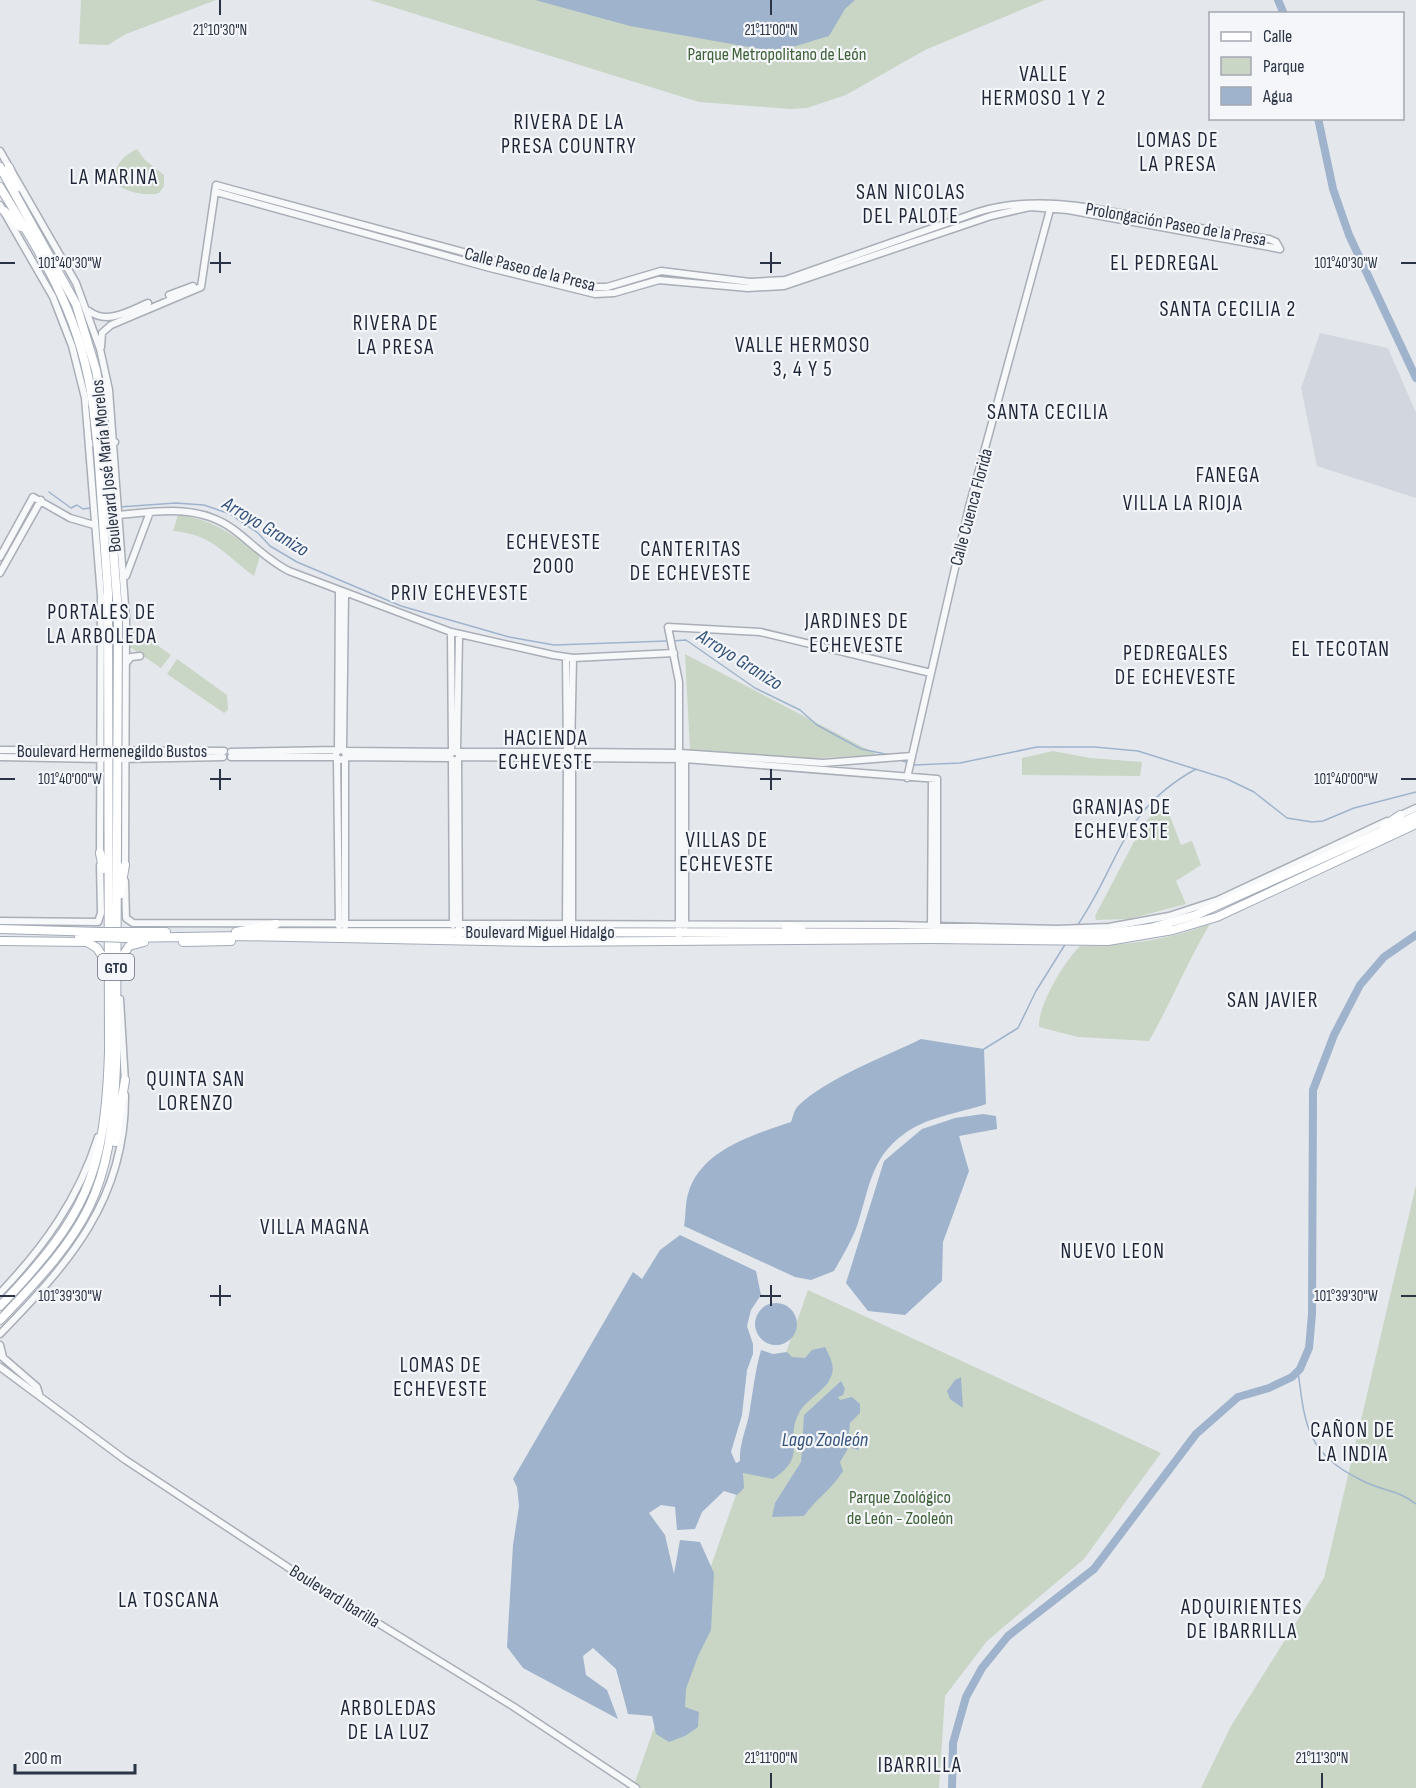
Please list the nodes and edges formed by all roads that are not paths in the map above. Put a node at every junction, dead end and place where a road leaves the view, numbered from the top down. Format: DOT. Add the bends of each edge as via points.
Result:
graph roads {
  1 [pos="0,151"];
  2 [pos="0,167"];
  3 [pos="9,167"];
  4 [pos="0,187"];
  5 [pos="216,188"];
  6 [pos="22,204"];
  7 [pos="1052,206"];
  8 [pos="2,208"];
  9 [pos="34,234"];
  10 [pos="887,245"];
  11 [pos="861,254"];
  12 [pos="870,258"];
  13 [pos="841,268"];
  14 [pos="202,285"];
  15 [pos="87,310"];
  16 [pos="100,349"];
  17 [pos="81,380"];
  18 [pos="107,381"];
  19 [pos="115,442"];
  20 [pos="89,445"];
  21 [pos="39,499"];
  22 [pos="150,512"];
  23 [pos="113,513"];
  24 [pos="94,525"];
  25 [pos="0,557"];
  26 [pos="0,573"];
  27 [pos="124,579"];
  28 [pos="342,591"];
  29 [pos="100,626"];
  30 [pos="451,632"];
  31 [pos="459,634"];
  32 [pos="108,640"];
  33 [pos="121,645"];
  34 [pos="108,650"];
  35 [pos="674,653"];
  36 [pos="140,656"];
  37 [pos="570,658"];
  38 [pos="101,659"];
  39 [pos="126,661"];
  40 [pos="931,673"];
  41 [pos="914,745"];
  42 [pos="0,750"];
  43 [pos="341,754"];
  44 [pos="682,754"];
  45 [pos="104,755"];
  46 [pos="121,755"];
  47 [pos="455,755"];
  48 [pos="569,755"];
  49 [pos="0,757"];
  50 [pos="901,757"];
  51 [pos="911,758"];
  52 [pos="907,778"];
  53 [pos="1416,808"];
  54 [pos="1400,815"];
  55 [pos="1416,816"];
  56 [pos="1416,824"];
  57 [pos="99,827"];
  58 [pos="125,828"];
  59 [pos="107,835"];
  60 [pos="117,836"];
  61 [pos="1366,840"];
  62 [pos="100,854"];
  63 [pos="125,865"];
  64 [pos="1297,867"];
  65 [pos="1280,888"];
  66 [pos="108,909"];
  67 [pos="116,916"];
  68 [pos="0,921"];
  69 [pos="276,924"];
  70 [pos="786,926"];
  71 [pos="0,929"];
  72 [pos="569,929"];
  73 [pos="342,931"];
  74 [pos="236,932"];
  75 [pos="456,932"];
  76 [pos="682,932"];
  77 [pos="823,932"];
  78 [pos="934,933"];
  79 [pos="125,935"];
  80 [pos="103,936"];
  81 [pos="290,938"];
  82 [pos="0,939"];
  83 [pos="113,968"];
  84 [pos="125,1080"];
  85 [pos="106,1114"];
  86 [pos="107,1160"];
  87 [pos="30,1260"];
  88 [pos="50,1282"];
  89 [pos="0,1293"];
  90 [pos="0,1298"];
  91 [pos="0,1306"];
  92 [pos="0,1320"];
  93 [pos="0,1328"];
  94 [pos="0,1335"];
  95 [pos="0,1345"];
  96 [pos="2,1357"];
  97 [pos="0,1368"];
  98 [pos="37,1391"];
  99 [pos="636,1788"];
  1 -- 3 [label="street"];
  2 -- 6 [label="main road, Boulevard José María Morelos / GTO"];
  3 -- 6 [label="main road"];
  3 -- 15 [label="street" via="69,267"];
  4 -- 9 [label="main road, Boulevard José María Morelos / GTO"];
  5 -- 11 [label="street, Calle Paseo de la Presa" via="592,287 607,287 660,272 774,282"];
  5 -- 13 [label="street, Calle Paseo de la Presa" via="489,268 595,294 614,293 659,280 772,288 797,284"];
  5 -- 14 [label="street"];
  6 -- 9 [label="main road, Boulevard José María Morelos / GTO"];
  7 -- 7 [label="street, Prolongación Paseo de la Presa" via="1280,249 1269,239"];
  7 -- 10 [label="street, Calle Paseo de la Presa" via="1030,202 998,206"];
  7 -- 12 [label="street, Calle Paseo de la Presa" via="1000,213"];
  7 -- 40 [label="street, Calle Cuenca Florida" via="969,507"];
  8 -- 9 [label="main road"];
  8 -- 17 [label="street, Boulevard José María Morelos" via="53,297"];
  9 -- 23 [label="main road, Boulevard José María Morelos / GTO, bridge" via="72,293 86,329 102,404"];
  10 -- 11 [label="street, Calle Paseo de la Presa"];
  10 -- 12 [label="street" via="870,253"];
  11 -- 13 [label="street" via="860,259"];
  12 -- 13 [label="street, Calle Paseo de la Presa"];
  14 -- 15 [label="street" via="114,316 100,319"];
  14 -- 16 [label="street" via="111,325 102,333"];
  15 -- 16 [label="street"];
  16 -- 18 [label="street"];
  17 -- 18 [label="street" via="87,388 90,407 99,411 106,408"];
  17 -- 20 [label="street, Boulevard José María Morelos"];
  18 -- 19 [label="street"];
  19 -- 20 [label="street" via="103,437"];
  19 -- 23 [label="street" via="117,493"];
  20 -- 24 [label="street, Boulevard José María Morelos"];
  21 -- 24 [label="street" via="70,518"];
  21 -- 25 [label="street" via="32,500"];
  21 -- 26 [label="street"];
  22 -- 23 [label="street"];
  22 -- 27 [label="street"];
  22 -- 28 [label="street" via="188,511 210,517 230,527 276,564"];
  23 -- 27 [label="street"];
  23 -- 32 [label="main road, Boulevard José María Morelos / GTO"];
  23 -- 33 [label="main road, Boulevard José María Morelos / GTO"];
  24 -- 29 [label="street, Boulevard José María Morelos"];
  27 -- 33 [label="street" via="126,627"];
  28 -- 30 [label="street"];
  28 -- 43 [label="street"];
  29 -- 32 [label="street"];
  29 -- 38 [label="street, Boulevard José María Morelos"];
  30 -- 31 [label="street"];
  30 -- 47 [label="street"];
  31 -- 37 [label="street"];
  31 -- 47 [label="street"];
  32 -- 33 [label="street"];
  32 -- 34 [label="main road, Boulevard José María Morelos / GTO"];
  33 -- 34 [label="street"];
  33 -- 39 [label="street"];
  33 -- 46 [label="main road, Boulevard José María Morelos / GTO"];
  34 -- 38 [label="street"];
  34 -- 45 [label="main road, Boulevard José María Morelos / GTO"];
  35 -- 37 [label="street"];
  35 -- 40 [label="street" via="668,630 760,632"];
  35 -- 44 [label="street"];
  36 -- 39 [label="street"];
  37 -- 48 [label="street"];
  38 -- 45 [label="street, Boulevard José María Morelos"];
  39 -- 46 [label="street"];
  40 -- 41 [label="street, Calle Cuenca Florida"];
  41 -- 50 [label="street"];
  41 -- 51 [label="street, Calle Cuenca Florida"];
  42 -- 45 [label="street, Boulevard Hermenegildo Bustos"];
  43 -- 46 [label="street, Boulevard Hermenegildo Bustos"];
  43 -- 47 [label="street, Boulevard Hermenegildo Bustos"];
  43 -- 73 [label="street"];
  44 -- 48 [label="street, Boulevard Hermenegildo Bustos"];
  44 -- 50 [label="street, Boulevard Hermenegildo Bustos" via="823,764"];
  44 -- 52 [label="street, Boulevard Hermenegildo Bustos"];
  44 -- 76 [label="street"];
  45 -- 46 [label="street, Boulevard Hermenegildo Bustos"];
  45 -- 49 [label="street, Boulevard Hermenegildo Bustos"];
  45 -- 57 [label="street, Boulevard José María Morelos"];
  45 -- 59 [label="main road, Boulevard José María Morelos / GTO"];
  46 -- 58 [label="street"];
  46 -- 60 [label="main road, Boulevard José María Morelos / GTO"];
  47 -- 48 [label="street, Boulevard Hermenegildo Bustos"];
  47 -- 75 [label="street"];
  48 -- 72 [label="street"];
  50 -- 51 [label="street, Boulevard Hermenegildo Bustos"];
  51 -- 52 [label="street, Calle Cuenca Florida"];
  52 -- 78 [label="street, Boulevard Hermenegildo Bustos" via="934,779"];
  53 -- 54 [label="street"];
  54 -- 61 [label="main road"];
  54 -- 64 [label="street"];
  55 -- 61 [label="main road"];
  56 -- 65 [label="main road, Boulevard Miguel Hidalgo"];
  57 -- 59 [label="street"];
  57 -- 62 [label="street, Boulevard José María Morelos"];
  58 -- 60 [label="street"];
  58 -- 63 [label="street"];
  59 -- 60 [label="street"];
  59 -- 66 [label="main road, Boulevard José María Morelos / GTO"];
  60 -- 67 [label="main road, Boulevard José María Morelos / GTO"];
  61 -- 64 [label="main road, Boulevard Miguel Hidalgo"];
  62 -- 66 [label="main road"];
  62 -- 68 [label="street, Boulevard José María Morelos" via="98,922"];
  63 -- 67 [label="main road"];
  63 -- 69 [label="street" via="125,915 129,922"];
  64 -- 65 [label="main road" via="1298,877"];
  64 -- 78 [label="main road, Boulevard Miguel Hidalgo" via="1216,908 1130,931"];
  65 -- 78 [label="main road, Boulevard Miguel Hidalgo" via="1173,930 1108,941 1059,943"];
  66 -- 80 [label="main road, Boulevard José María Morelos / GTO"];
  67 -- 83 [label="main road, Boulevard José María Morelos / GTO"];
  69 -- 73 [label="street"];
  69 -- 74 [label="main road"];
  70 -- 76 [label="street, Boulevard Miguel Hidalgo"];
  70 -- 77 [label="main road"];
  70 -- 78 [label="street, Boulevard Miguel Hidalgo"];
  71 -- 80 [label="main road, Boulevard Miguel Hidalgo"];
  72 -- 75 [label="main road, Boulevard Miguel Hidalgo"];
  72 -- 76 [label="main road, Boulevard Miguel Hidalgo"];
  73 -- 74 [label="main road, Boulevard Miguel Hidalgo"];
  73 -- 75 [label="main road, Boulevard Miguel Hidalgo"];
  73 -- 75 [label="street"];
  73 -- 81 [label="main road, Boulevard Miguel Hidalgo"];
  74 -- 79 [label="main road, Boulevard Miguel Hidalgo"];
  75 -- 76 [label="main road, Boulevard Miguel Hidalgo"];
  76 -- 77 [label="main road, Boulevard Miguel Hidalgo"];
  76 -- 78 [label="main road, Boulevard Miguel Hidalgo"];
  77 -- 78 [label="main road, Boulevard Miguel Hidalgo"];
  79 -- 80 [label="main road, Boulevard Miguel Hidalgo, bridge"];
  79 -- 81 [label="main road, Boulevard Miguel Hidalgo"];
  80 -- 82 [label="main road, Boulevard Miguel Hidalgo"];
  80 -- 83 [label="main road, Boulevard José María Morelos / GTO"];
  81 -- 83 [label="main road" via="137,943 126,949"];
  82 -- 83 [label="main road" via="87,942"];
  83 -- 84 [label="street, Boulevard José María Morelos"];
  83 -- 85 [label="main road, Boulevard José María Morelos / GTO"];
  83 -- 86 [label="main road, Boulevard José María Morelos / GTO" via="115,1088"];
  84 -- 86 [label="main road" via="118,1130"];
  84 -- 88 [label="street, Boulevard José María Morelos" via="123,1134 104,1195 84,1238"];
  85 -- 87 [label="street" via="79,1187"];
  85 -- 91 [label="main road, Boulevard José María Morelos / GTO" via="98,1159 80,1205 57,1243"];
  86 -- 92 [label="main road, Boulevard José María Morelos / GTO" via="84,1220 64,1251"];
  87 -- 89 [label="street"];
  87 -- 90 [label="street"];
  88 -- 93 [label="street"];
  88 -- 94 [label="street, Boulevard José María Morelos"];
  95 -- 96 [label="street"];
  96 -- 98 [label="street"];
  97 -- 98 [label="street"];
  98 -- 99 [label="street, Boulevard Ibarilla" via="88,1435 124,1459"];
}
